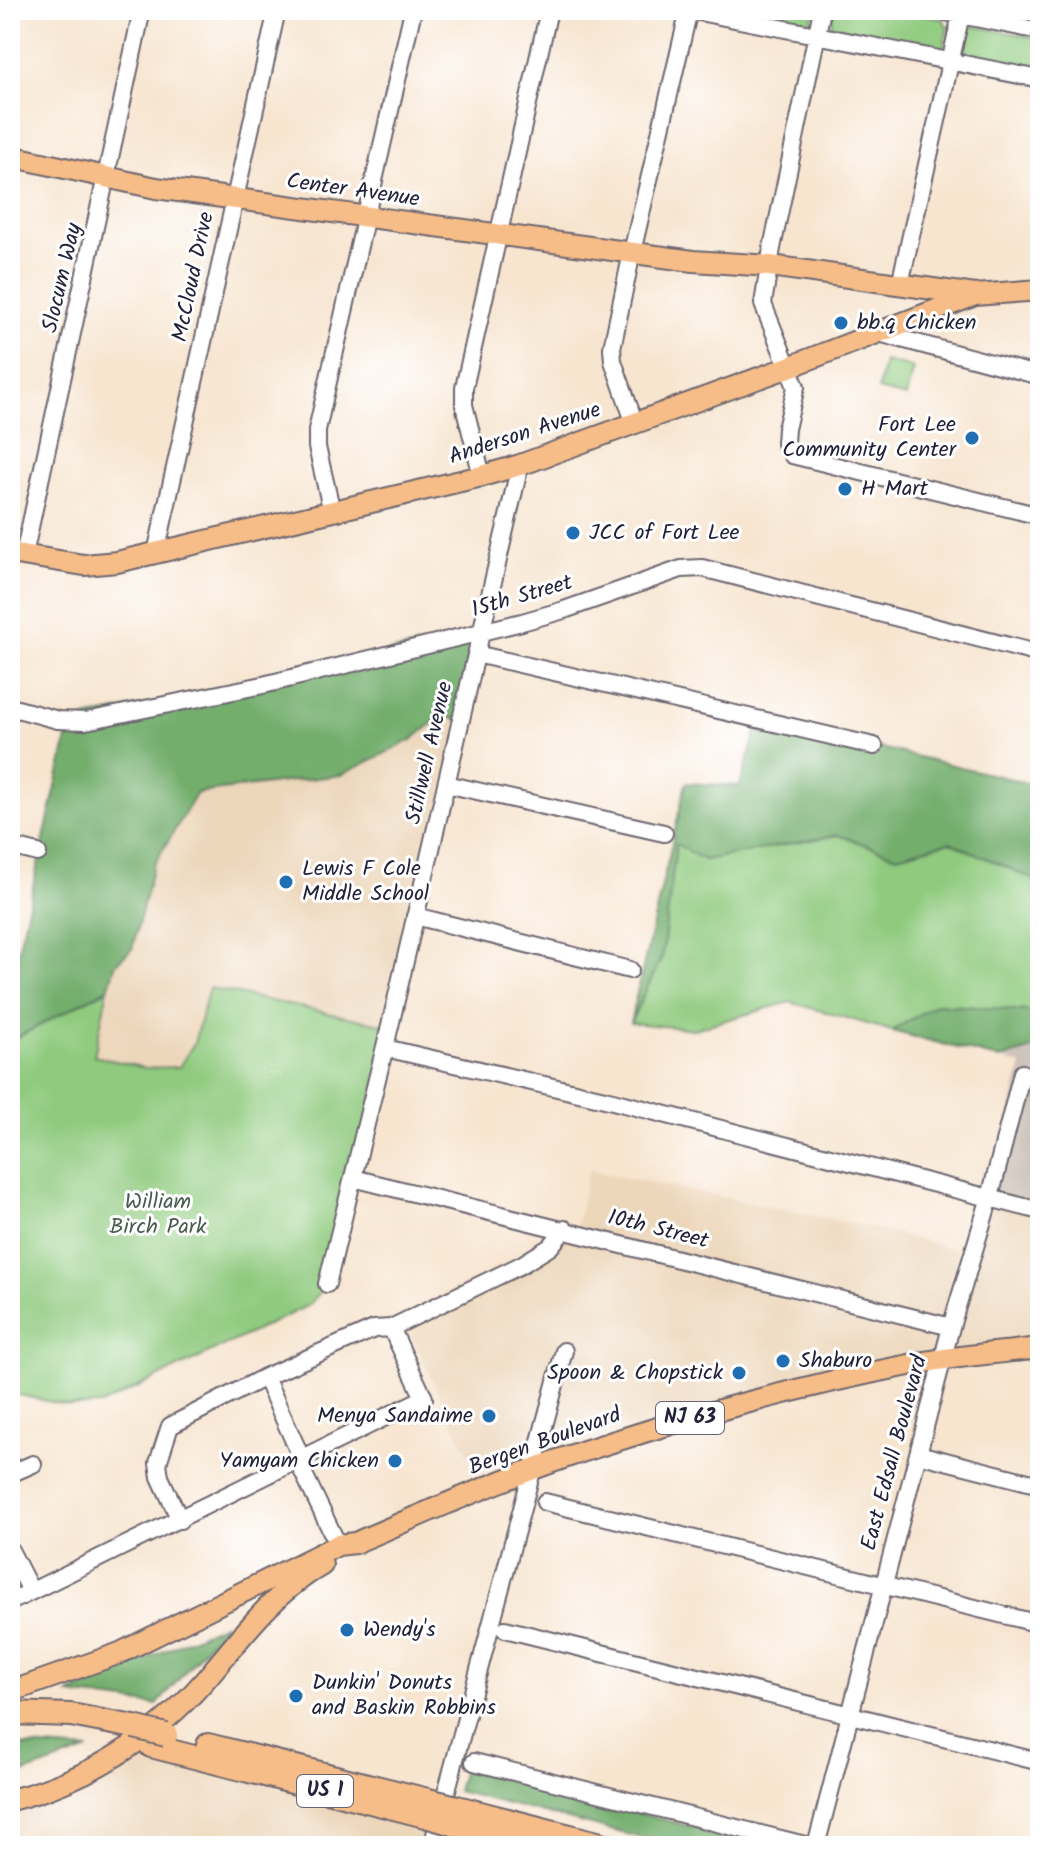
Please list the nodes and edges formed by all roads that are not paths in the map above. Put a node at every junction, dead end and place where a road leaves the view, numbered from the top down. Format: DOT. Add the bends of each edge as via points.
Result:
graph roads {
  1 [pos="12,10"];
  2 [pos="142,10"];
  3 [pos="277,10"];
  4 [pos="413,10"];
  5 [pos="549,10"];
  6 [pos="689,10"];
  7 [pos="822,10"];
  8 [pos="935,10"];
  9 [pos="961,12"];
  10 [pos="10,21"];
  11 [pos="1040,31"];
  12 [pos="817,34"];
  13 [pos="950,62"];
  14 [pos="1040,79"];
  15 [pos="10,156"];
  16 [pos="108,177"];
  17 [pos="233,198"];
  18 [pos="366,217"];
  19 [pos="498,234"];
  20 [pos="632,252"];
  21 [pos="693,261"];
  22 [pos="771,266"];
  23 [pos="900,284"];
  24 [pos="1039,286"];
  25 [pos="975,295"];
  26 [pos="763,304"];
  27 [pos="879,333"];
  28 [pos="789,367"];
  29 [pos="1040,376"];
  30 [pos="635,424"];
  31 [pos="520,465"];
  32 [pos="482,476"];
  33 [pos="332,512"];
  34 [pos="1040,516"];
  35 [pos="156,553"];
  36 [pos="17,554"];
  37 [pos="481,632"];
  38 [pos="476,654"];
  39 [pos="1040,654"];
  40 [pos="10,707"];
  41 [pos="874,746"];
  42 [pos="446,784"];
  43 [pos="664,833"];
  44 [pos="10,846"];
  45 [pos="38,853"];
  46 [pos="415,916"];
  47 [pos="630,970"];
  48 [pos="385,1048"];
  49 [pos="1022,1073"];
  50 [pos="353,1178"];
  51 [pos="990,1197"];
  52 [pos="1040,1211"];
  53 [pos="565,1229"];
  54 [pos="327,1284"];
  55 [pos="951,1327"];
  56 [pos="391,1328"];
  57 [pos="1040,1348"];
  58 [pos="564,1351"];
  59 [pos="943,1359"];
  60 [pos="265,1377"];
  61 [pos="918,1454"];
  62 [pos="300,1461"];
  63 [pos="33,1464"];
  64 [pos="530,1471"];
  65 [pos="10,1474"];
  66 [pos="1040,1485"];
  67 [pos="545,1502"];
  68 [pos="180,1520"];
  69 [pos="347,1544"];
  70 [pos="10,1550"];
  71 [pos="884,1585"];
  72 [pos="31,1591"];
  73 [pos="10,1602"];
  74 [pos="1040,1624"];
  75 [pos="505,1629"];
  76 [pos="10,1692"];
  77 [pos="10,1713"];
  78 [pos="851,1714"];
  79 [pos="10,1728"];
  80 [pos="126,1732"];
  81 [pos="474,1762"];
  82 [pos="1040,1762"];
  83 [pos="10,1800"];
  84 [pos="455,1815"];
  85 [pos="432,1846"];
  86 [pos="540,1846"];
  87 [pos="609,1846"];
  88 [pos="809,1846"];
  89 [pos="816,1846"];
  1 -- 10 [label="street"];
  2 -- 16 [label="street, Slocum Way"];
  3 -- 17 [label="street, McCloud Drive"];
  4 -- 18 [label="street"];
  5 -- 19 [label="street"];
  6 -- 12 [label="street"];
  6 -- 20 [label="street"];
  7 -- 12 [label="street"];
  8 -- 9 [label="street"];
  9 -- 11 [label="street"];
  9 -- 13 [label="street"];
  12 -- 13 [label="street"];
  12 -- 22 [label="street"];
  13 -- 14 [label="street"];
  13 -- 23 [label="street"];
  15 -- 16 [label="main road, Center Avenue"];
  16 -- 17 [label="main road, Center Avenue"];
  16 -- 36 [label="street, Slocum Way"];
  17 -- 18 [label="main road, Center Avenue"];
  17 -- 35 [label="street, McCloud Drive"];
  18 -- 19 [label="main road, Center Avenue"];
  18 -- 33 [label="street" via="317,430"];
  19 -- 20 [label="main road, Center Avenue"];
  19 -- 32 [label="street" via="464,388"];
  20 -- 21 [label="main road, Center Avenue"];
  20 -- 30 [label="street" via="612,348"];
  21 -- 22 [label="main road, Center Avenue"];
  21 -- 26 [label="street, Center Avenue" via="751,275 759,282"];
  22 -- 23 [label="main road, Center Avenue"];
  22 -- 26 [label="street"];
  23 -- 25 [label="main road, Center Avenue"];
  24 -- 25 [label="main road, Anderson Avenue"];
  25 -- 27 [label="main road, Anderson Avenue"];
  26 -- 28 [label="street"];
  27 -- 28 [label="main road, Anderson Avenue"];
  27 -- 29 [label="street"];
  28 -- 30 [label="main road, Anderson Avenue"];
  28 -- 34 [label="street" via="796,387 785,443 792,455"];
  30 -- 31 [label="main road, Anderson Avenue"];
  31 -- 32 [label="main road, Anderson Avenue"];
  31 -- 37 [label="street, Stillwell Avenue"];
  32 -- 33 [label="main road, Anderson Avenue"];
  33 -- 35 [label="main road, Anderson Avenue"];
  35 -- 36 [label="main road, Anderson Avenue" via="84,565"];
  37 -- 38 [label="street, Stillwell Avenue"];
  37 -- 39 [label="street, 15th Street" via="681,569 702,568"];
  37 -- 40 [label="street, 15th Street" via="86,721 58,720"];
  38 -- 41 [label="street"];
  38 -- 42 [label="street, Stillwell Avenue"];
  42 -- 43 [label="street"];
  42 -- 46 [label="street, Stillwell Avenue"];
  44 -- 45 [label="street"];
  46 -- 47 [label="street"];
  46 -- 48 [label="street, Stillwell Avenue"];
  48 -- 50 [label="street, Stillwell Avenue"];
  48 -- 51 [label="street"];
  49 -- 51 [label="street, East Edsall Boulevard"];
  50 -- 53 [label="street, 10th Street"];
  50 -- 54 [label="street, Stillwell Avenue"];
  51 -- 52 [label="street"];
  51 -- 55 [label="street, East Edsall Boulevard"];
  53 -- 55 [label="street, 10th Street"];
  53 -- 56 [label="street" via="550,1247 521,1265"];
  55 -- 59 [label="street, East Edsall Boulevard"];
  56 -- 60 [label="street" via="374,1329"];
  56 -- 62 [label="street" via="424,1398"];
  57 -- 59 [label="main road, Bergen Boulevard / NJ 63"];
  58 -- 64 [label="street"];
  59 -- 61 [label="street, East Edsall Boulevard"];
  59 -- 64 [label="main road, Bergen Boulevard / NJ 63" via="733,1406"];
  60 -- 62 [label="street"];
  60 -- 68 [label="street" via="170,1426 158,1463"];
  61 -- 66 [label="street"];
  61 -- 71 [label="street, East Edsall Boulevard"];
  62 -- 68 [label="street"];
  62 -- 69 [label="street"];
  63 -- 65 [label="street"];
  64 -- 69 [label="main road, Bergen Boulevard / NJ 63"];
  64 -- 85 [label="street"];
  67 -- 71 [label="street"];
  68 -- 72 [label="street"];
  69 -- 76 [label="main road, Bergen Boulevard / NJ 63" via="120,1653"];
  69 -- 83 [label="main road, Bergen Boulevard / NJ 63" via="344,1553 281,1592 193,1694 138,1740 81,1775"];
  70 -- 72 [label="street"];
  71 -- 74 [label="street"];
  71 -- 78 [label="street, East Edsall Boulevard"];
  72 -- 73 [label="street"];
  75 -- 78 [label="street"];
  77 -- 80 [label="highway, US 1" via="71,1715"];
  78 -- 82 [label="street"];
  78 -- 89 [label="street, East Edsall Boulevard"];
  79 -- 80 [label="highway, US 1"];
  80 -- 84 [label="highway, US 1, bridge"];
  81 -- 88 [label="street"];
  84 -- 86 [label="highway, US 1"];
  84 -- 87 [label="highway, US 1"];
}
